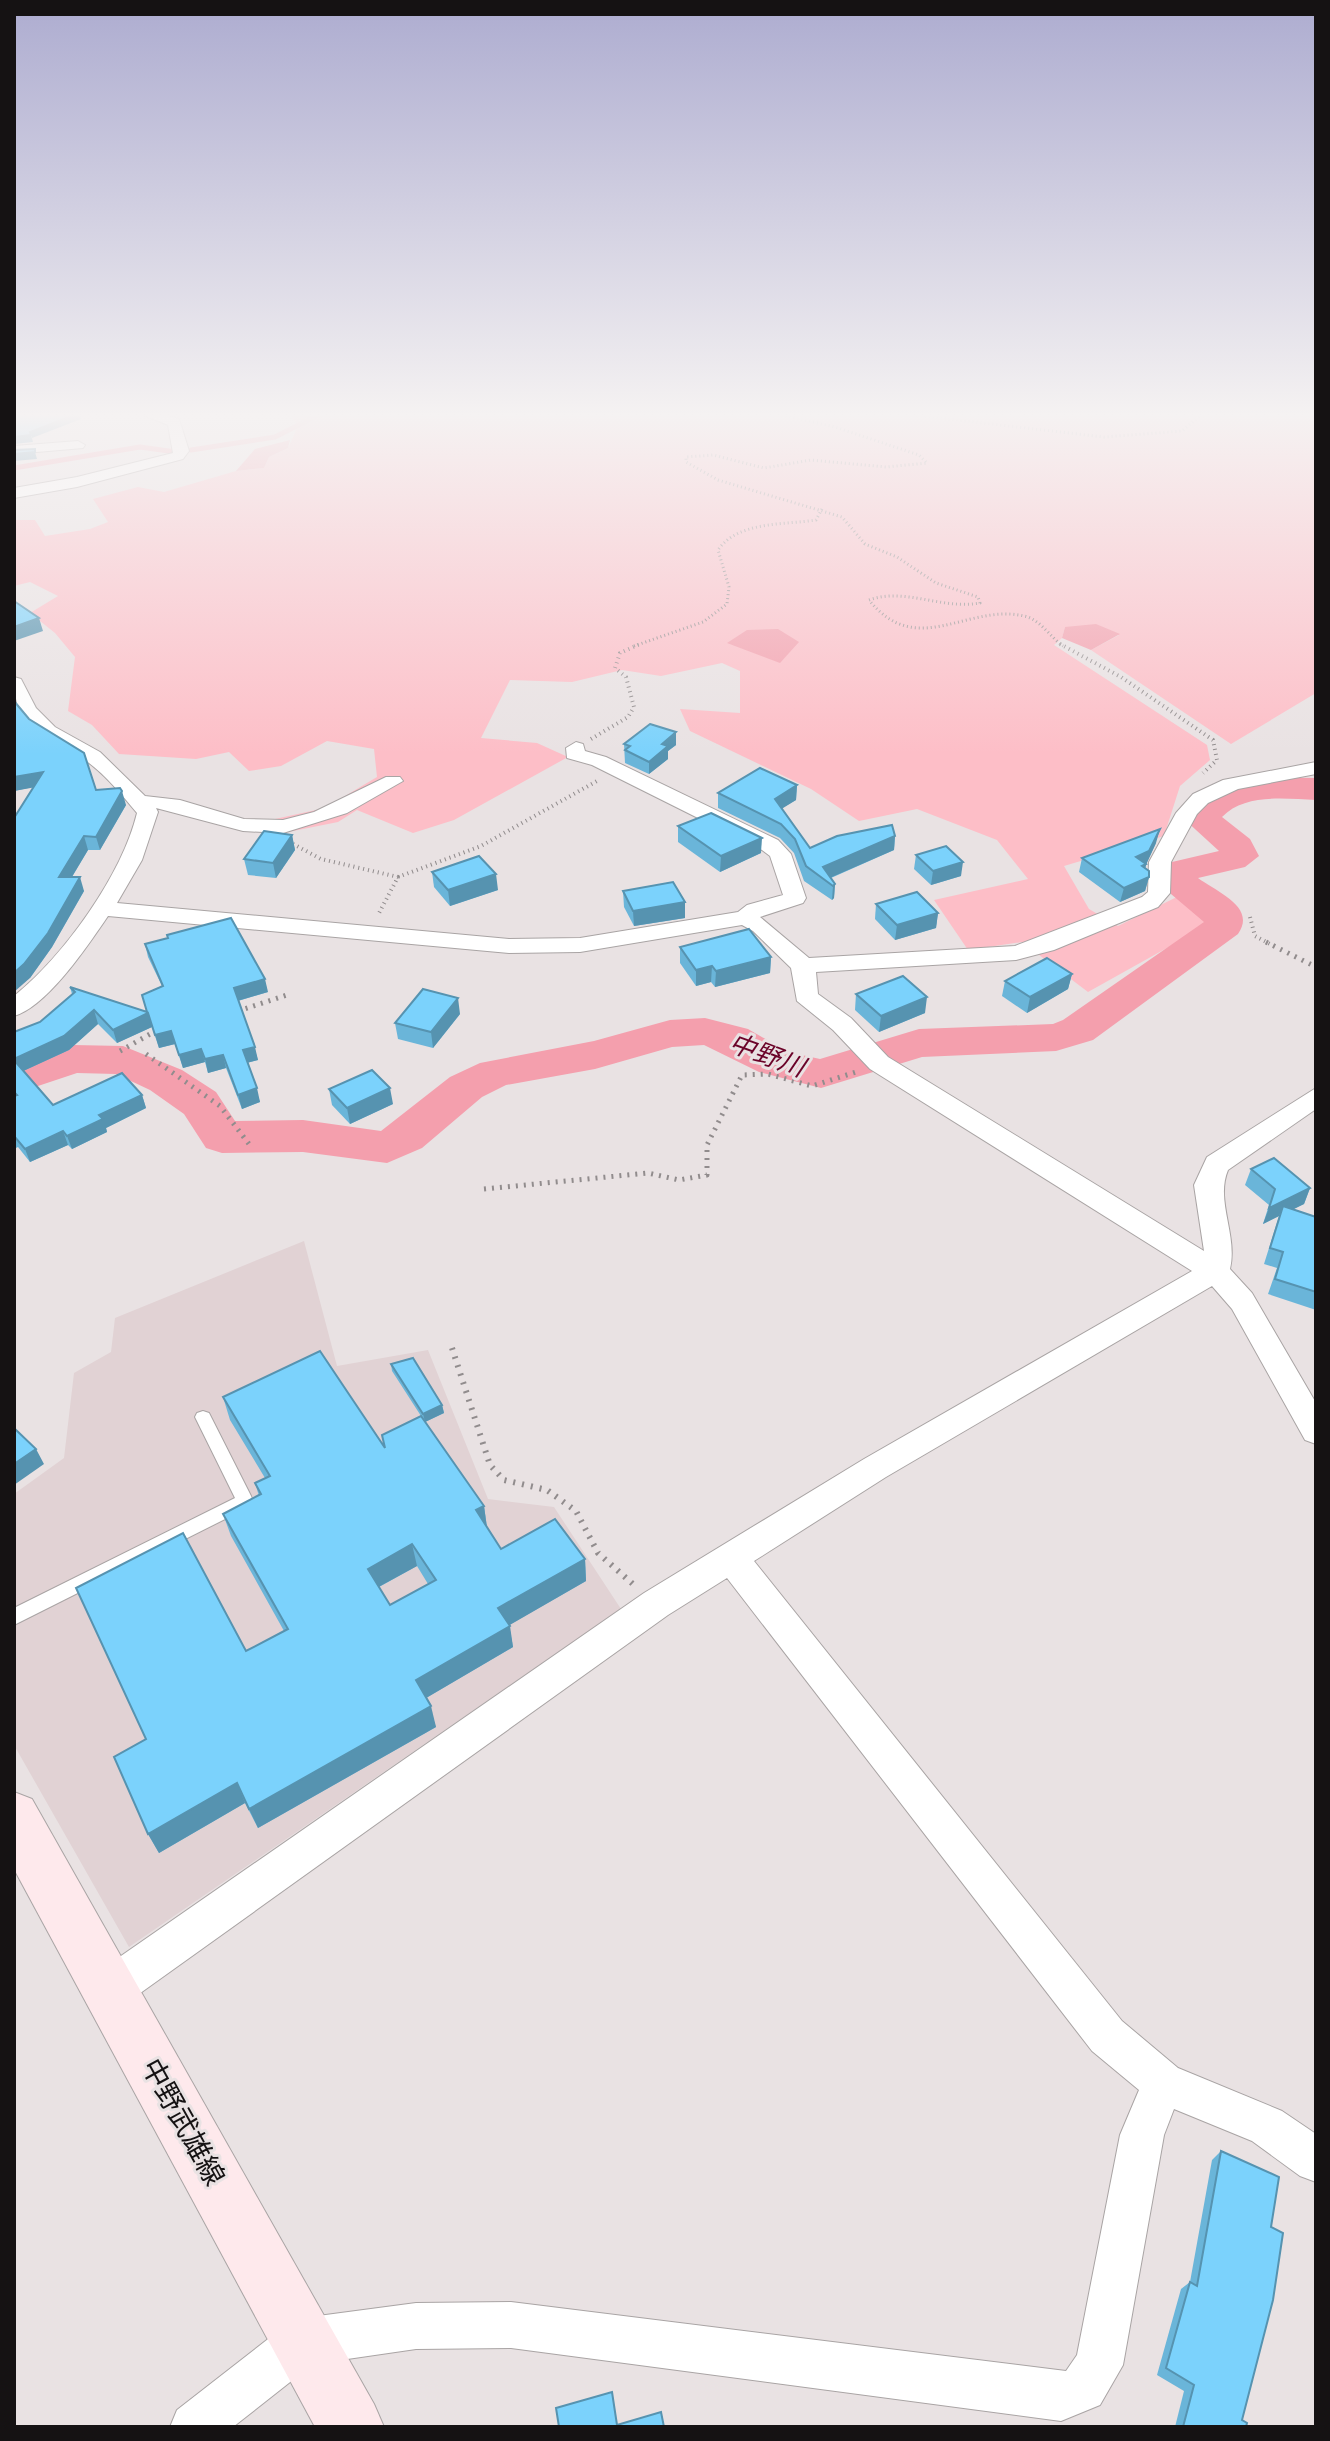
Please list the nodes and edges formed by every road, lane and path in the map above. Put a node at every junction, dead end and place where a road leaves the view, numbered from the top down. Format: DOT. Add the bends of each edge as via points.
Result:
graph roads {
  1 [pos="776,527"];
  2 [pos="850,527"];
  3 [pos="14,683"];
  4 [pos="576,748"];
  5 [pos="1316,768"];
  6 [pos="615,771"];
  7 [pos="1196,779"];
  8 [pos="393,781"];
  9 [pos="142,802"];
  10 [pos="260,827"];
  11 [pos="398,877"];
  12 [pos="100,908"];
  13 [pos="1250,917"];
  14 [pos="745,918"];
  15 [pos="369,933"];
  16 [pos="803,966"];
  17 [pos="1316,967"];
  18 [pos="287,995"];
  19 [pos="14,1008"];
  20 [pos="235,1012"];
  21 [pos="171,1026"];
  22 [pos="120,1051"];
  23 [pos="146,1054"];
  24 [pos="872,1057"];
  25 [pos="1316,1097"];
  26 [pos="249,1144"];
  27 [pos="484,1189"];
  28 [pos="1215,1271"];
  29 [pos="452,1348"];
  30 [pos="203,1417"];
  31 [pos="1316,1431"];
  32 [pos="732,1558"];
  33 [pos="656,1604"];
  34 [pos="14,1617"];
  35 [pos="14,1817"];
  36 [pos="110,1989"];
  37 [pos="1163,2083"];
  38 [pos="1316,2160"];
  39 [pos="303,2342"];
  40 [pos="194,2427"];
  41 [pos="351,2427"];
  1 -- 4 [label="path" via="729,535 718,550 730,594 724,610 703,624 650,637 620,653 615,668 626,677 634,707 628,717"];
  2 -- 7 [label="path" via="865,544 897,557 936,583 978,597 980,603 943,608 899,593 869,600 876,613 899,625 924,629 1018,614 1036,619 1060,645 1213,740 1217,760"];
  3 -- 9 [label="street" via="28,711 48,731 93,756"];
  4 -- 6 [label="street" via="574,754"];
  5 -- 16 [label="street" via="1204,795 1161,854 1156,870 1159,893 1150,902 1046,945 967,959"];
  6 -- 11 [label="path" via="481,846"];
  6 -- 14 [label="street" via="780,854 795,898"];
  8 -- 10 [label="street" via="318,819"];
  9 -- 10 [label="street" via="161,801"];
  9 -- 12 [label="street" via="148,812 139,844"];
  10 -- 11 [label="path" via="321,859"];
  11 -- 15 [label="path"];
  12 -- 15 [label="street"];
  12 -- 19 [label="street" via="59,970"];
  13 -- 17 [label="path" via="1255,936"];
  14 -- 15 [label="street" via="580,945 509,946"];
  14 -- 16 [label="street" via="761,926"];
  16 -- 24 [label="street" via="806,996"];
  18 -- 20 [label="path"];
  21 -- 22 [label="path"];
  23 -- 26 [label="path" via="220,1106"];
  24 -- 27 [label="path" via="827,1084 806,1085 764,1071 742,1075 707,1145 707,1175 679,1180 648,1173"];
  24 -- 28 [label="street"];
  25 -- 28 [label="street" via="1217,1164 1208,1185 1219,1254"];
  28 -- 31 [label="street" via="1242,1301"];
  28 -- 32 [label="street" via="875,1468"];
  29 -- 33 [label="path" via="490,1465 504,1480 547,1490 576,1511 598,1553"];
  30 -- 34 [label="lane" via="245,1501"];
  32 -- 33 [label="street"];
  32 -- 37 [label="street" via="1071,1994 1107,2036"];
  33 -- 36 [label="street"];
  35 -- 36 [label="main road, 中野武雄線"];
  36 -- 39 [label="main road, 中野武雄線"];
  37 -- 38 [label="street" via="1267,2126"];
  37 -- 39 [label="street" via="1142,2135 1099,2365 1083,2388 1061,2397 511,2325 416,2326"];
  39 -- 40 [label="street"];
  39 -- 41 [label="main road, 中野武雄線"];
}
